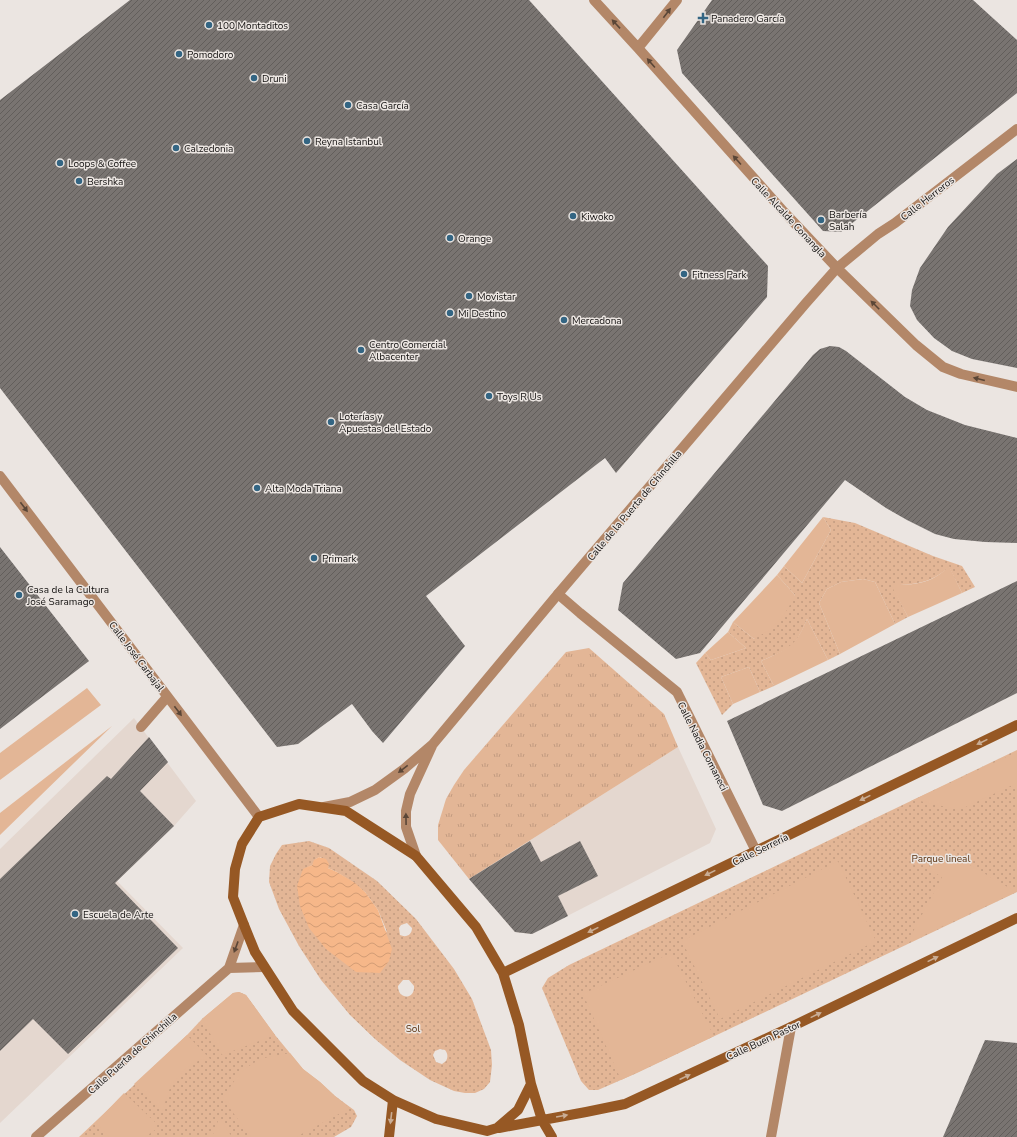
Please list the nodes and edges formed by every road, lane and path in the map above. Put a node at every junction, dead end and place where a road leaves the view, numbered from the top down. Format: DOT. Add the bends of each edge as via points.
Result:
graph roads {
  1 [pos="594,0"];
  2 [pos="677,0"];
  3 [pos="638,48"];
  4 [pos="1017,129"];
  5 [pos="837,268"];
  6 [pos="1017,388"];
  7 [pos="0,476"];
  8 [pos="558,594"];
  9 [pos="167,697"];
  10 [pos="1017,725"];
  11 [pos="141,727"];
  12 [pos="433,744"];
  13 [pos="320,808"];
  14 [pos="259,818"];
  15 [pos="756,851"];
  16 [pos="416,856"];
  17 [pos="1017,918"];
  18 [pos="244,925"];
  19 [pos="264,967"];
  20 [pos="229,968"];
  21 [pos="503,974"];
  22 [pos="791,1027"];
  23 [pos="531,1084"];
  24 [pos="393,1100"];
  25 [pos="542,1120"];
  26 [pos="489,1132"];
  27 [pos="36,1137"];
  28 [pos="389,1137"];
  29 [pos="471,1137"];
  30 [pos="552,1137"];
  31 [pos="771,1137"];
  3 -- 1 [label="street, Calle Alcalde Conangla, one-way"];
  3 -- 2 [label="street, one-way"];
  5 -- 3 [label="street, Calle Alcalde Conangla, one-way"];
  4 -- 5 [label="street, Calle Herreros"];
  6 -- 5 [label="street, Calle Alcalde Conangla, one-way" via="943,367 916,346"];
  5 -- 8 [label="street, Calle de la Puerta de Chinchilla"];
  7 -- 9 [label="street, Calle José Carbajal, one-way"];
  8 -- 12 [label="street, Calle de la Puerta de Chinchilla"];
  8 -- 15 [label="street, Calle Nadia Comaneci" via="677,692"];
  9 -- 11 [label="street"];
  9 -- 14 [label="street, Calle José Carbajal, one-way"];
  10 -- 15 [label="main road, Calle Serrería, one-way"];
  12 -- 13 [label="street, Calle de la Puerta de Chinchilla, one-way" via="375,790 350,802"];
  16 -- 12 [label="street, Calle de la Puerta de Chinchilla, one-way" via="406,827 406,811 410,794"];
  13 -- 14 [label="main road" via="299,804"];
  13 -- 16 [label="main road" via="346,811"];
  14 -- 18 [label="main road" via="242,844 235,869 233,897"];
  15 -- 21 [label="main road, Calle Serrería, one-way"];
  16 -- 21 [label="main road" via="476,928"];
  22 -- 17 [label="main road, Calle Buen Pastor, one-way"];
  18 -- 19 [label="main road"];
  18 -- 20 [label="street, one-way"];
  19 -- 20 [label="street"];
  19 -- 24 [label="main road" via="293,1011 363,1081"];
  20 -- 27 [label="street, Calle Puerta de Chinchilla"];
  21 -- 23 [label="main road" via="519,1024"];
  25 -- 22 [label="main road, Calle Buen Pastor, one-way" via="625,1104"];
  22 -- 31 [label="street"];
  23 -- 25 [label="main road"];
  23 -- 26 [label="main road" via="518,1110"];
  24 -- 26 [label="main road" via="436,1119"];
  24 -- 28 [label="main road, one-way"];
  25 -- 26 [label="main road, Calle Buen Pastor"];
  25 -- 30 [label="main road"];
  26 -- 29 [label="main road"];
}
